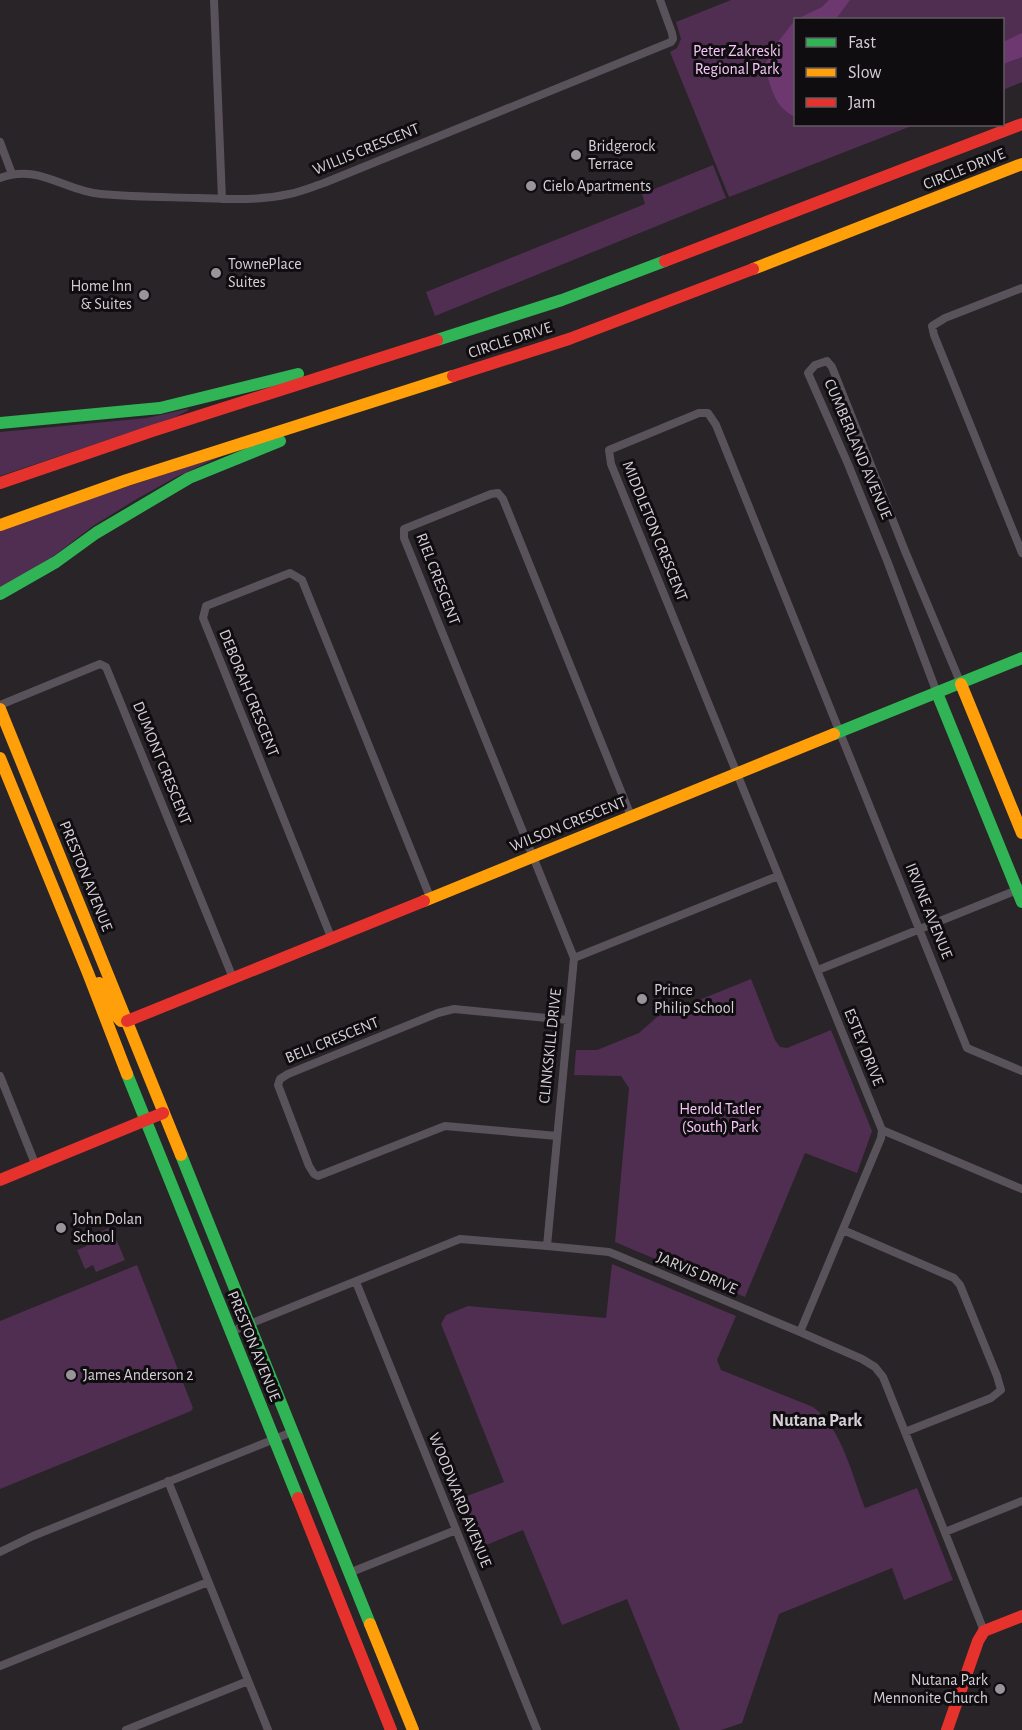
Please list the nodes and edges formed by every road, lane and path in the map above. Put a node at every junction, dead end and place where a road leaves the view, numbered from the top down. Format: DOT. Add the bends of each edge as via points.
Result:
graph roads {
  1 [pos="214,0"];
  2 [pos="660,0"];
  3 [pos="1022,124"];
  4 [pos="0,142"];
  5 [pos="1022,164"];
  6 [pos="12,174"];
  7 [pos="0,178"];
  8 [pos="222,199"];
  9 [pos="1022,288"];
  10 [pos="478,327"];
  11 [pos="497,361"];
  12 [pos="0,423"];
  13 [pos="0,483"];
  14 [pos="0,525"];
  15 [pos="1022,553"];
  16 [pos="0,595"];
  17 [pos="1022,658"];
  18 [pos="961,684"];
  19 [pos="937,693"];
  20 [pos="0,707"];
  21 [pos="0,724"];
  22 [pos="840,731"];
  23 [pos="14,744"];
  24 [pos="0,758"];
  25 [pos="737,773"];
  26 [pos="631,816"];
  27 [pos="1022,833"];
  28 [pos="532,856"];
  29 [pos="778,876"];
  30 [pos="1019,889"];
  31 [pos="430,897"];
  32 [pos="1022,903"];
  33 [pos="920,930"];
  34 [pos="331,937"];
  35 [pos="574,958"];
  36 [pos="818,970"];
  37 [pos="88,973"];
  38 [pos="232,978"];
  39 [pos="568,1020"];
  40 [pos="127,1021"];
  41 [pos="114,1042"];
  42 [pos="1022,1071"];
  43 [pos="0,1076"];
  44 [pos="163,1113"];
  45 [pos="146,1120"];
  46 [pos="882,1130"];
  47 [pos="557,1136"];
  48 [pos="36,1166"];
  49 [pos="0,1180"];
  50 [pos="1022,1189"];
  51 [pos="843,1230"];
  52 [pos="547,1246"];
  53 [pos="356,1282"];
  54 [pos="248,1324"];
  55 [pos="230,1332"];
  56 [pos="800,1332"];
  57 [pos="292,1432"];
  58 [pos="905,1432"];
  59 [pos="273,1439"];
  60 [pos="168,1481"];
  61 [pos="1022,1501"];
  62 [pos="456,1530"];
  63 [pos="945,1532"];
  64 [pos="0,1552"];
  65 [pos="349,1573"];
  66 [pos="208,1582"];
  67 [pos="1022,1616"];
  68 [pos="984,1631"];
  69 [pos="0,1666"];
  70 [pos="248,1681"];
  71 [pos="126,1730"];
  72 [pos="268,1730"];
  73 [pos="391,1730"];
  74 [pos="413,1730"];
  75 [pos="537,1730"];
  76 [pos="947,1730"];
  1 -- 8 [label="street"];
  2 -- 8 [label="street, WILLIS CRESCENT" via="672,33 671,42 324,183 288,194"];
  3 -- 10 [label="main road, CIRCLE DRIVE" via="562,300"];
  4 -- 6 [label="street"];
  5 -- 11 [label="main road, CIRCLE DRIVE" via="569,339"];
  6 -- 7 [label="street, WILLIS CRESCENT"];
  6 -- 8 [label="street, WILLIS CRESCENT" via="46,176 98,194"];
  9 -- 15 [label="street" via="932,326"];
  10 -- 12 [label="main road" via="160,408"];
  10 -- 13 [label="main road, CIRCLE DRIVE"];
  11 -- 14 [label="main road, CIRCLE DRIVE"];
  11 -- 16 [label="main road" via="189,478"];
  17 -- 18 [label="main road, WILSON CRESCENT"];
  18 -- 19 [label="main road, WILSON CRESCENT"];
  18 -- 19 [label="street, CUMBERLAND AVENUE" via="832,367 827,361 814,365 808,373 888,563"];
  18 -- 27 [label="main road, CUMBERLAND AVENUE"];
  19 -- 22 [label="main road, WILSON CRESCENT"];
  19 -- 30 [label="main road, CUMBERLAND AVENUE"];
  20 -- 23 [label="main road, PRESTON AVENUE"];
  20 -- 38 [label="street, DUMONT CRESCENT" via="100,664 106,667"];
  21 -- 23 [label="main road, PRESTON AVENUE"];
  22 -- 25 [label="main road, WILSON CRESCENT"];
  22 -- 25 [label="street, MIDDLETON CRESCENT" via="708,413 628,441 609,450 611,464"];
  22 -- 33 [label="street, IRVINE AVENUE"];
  23 -- 40 [label="main road, PRESTON AVENUE"];
  24 -- 37 [label="main road, PRESTON AVENUE"];
  25 -- 26 [label="main road, WILSON CRESCENT"];
  25 -- 29 [label="street, ESTEY DRIVE"];
  26 -- 28 [label="main road, WILSON CRESCENT"];
  26 -- 28 [label="street, RIEL CRESCENT" via="498,493 404,529 404,538"];
  28 -- 31 [label="main road, WILSON CRESCENT"];
  28 -- 35 [label="street, CLINKSKILL DRIVE"];
  29 -- 35 [label="street"];
  29 -- 36 [label="street, ESTEY DRIVE"];
  30 -- 32 [label="main road, CUMBERLAND AVENUE"];
  30 -- 33 [label="street"];
  31 -- 34 [label="main road, WILSON CRESCENT"];
  31 -- 34 [label="street, DEBORAH CRESCENT" via="302,580 290,573 206,606 203,618"];
  33 -- 36 [label="street"];
  33 -- 42 [label="street, IRVINE AVENUE" via="968,1048"];
  34 -- 38 [label="main road, WILSON CRESCENT"];
  35 -- 39 [label="street, CLINKSKILL DRIVE"];
  36 -- 46 [label="street, ESTEY DRIVE"];
  37 -- 40 [label="main road, PRESTON AVENUE" via="99,983 119,1019"];
  37 -- 41 [label="main road, PRESTON AVENUE"];
  38 -- 40 [label="main road, WILSON CRESCENT"];
  39 -- 47 [label="street, CLINKSKILL DRIVE"];
  39 -- 47 [label="street, BELL CRESCENT" via="454,1009 438,1012 288,1074 278,1085 311,1170 318,1176 445,1126"];
  40 -- 41 [label="main road"];
  40 -- 44 [label="main road, PRESTON AVENUE"];
  41 -- 45 [label="main road, PRESTON AVENUE"];
  43 -- 48 [label="street"];
  44 -- 45 [label="main road"];
  44 -- 54 [label="main road, PRESTON AVENUE"];
  45 -- 48 [label="main road"];
  45 -- 55 [label="main road, PRESTON AVENUE"];
  46 -- 50 [label="street"];
  46 -- 51 [label="street"];
  47 -- 52 [label="street, CLINKSKILL DRIVE"];
  48 -- 49 [label="main road"];
  51 -- 56 [label="street"];
  51 -- 58 [label="street" via="954,1278 997,1376 1001,1390 991,1398"];
  52 -- 53 [label="street, JARVIS DRIVE" via="460,1239"];
  52 -- 56 [label="street, JARVIS DRIVE" via="609,1252"];
  53 -- 54 [label="street, JARVIS DRIVE"];
  53 -- 62 [label="street, WOODWARD AVENUE"];
  54 -- 55 [label="street, JARVIS DRIVE"];
  54 -- 57 [label="main road, PRESTON AVENUE"];
  55 -- 59 [label="main road, PRESTON AVENUE"];
  56 -- 58 [label="street, JARVIS DRIVE" via="875,1367 883,1377"];
  57 -- 59 [label="street"];
  57 -- 65 [label="main road, PRESTON AVENUE"];
  58 -- 63 [label="street, JARVIS DRIVE"];
  59 -- 60 [label="street"];
  59 -- 73 [label="main road, PRESTON AVENUE"];
  60 -- 64 [label="street"];
  60 -- 66 [label="street"];
  61 -- 63 [label="street"];
  62 -- 65 [label="street"];
  62 -- 75 [label="street, WOODWARD AVENUE"];
  63 -- 68 [label="street, JARVIS DRIVE"];
  65 -- 74 [label="main road, PRESTON AVENUE"];
  66 -- 69 [label="street"];
  66 -- 70 [label="street"];
  67 -- 68 [label="main road"];
  68 -- 76 [label="main road"];
  70 -- 71 [label="street"];
  70 -- 72 [label="street"];
}
